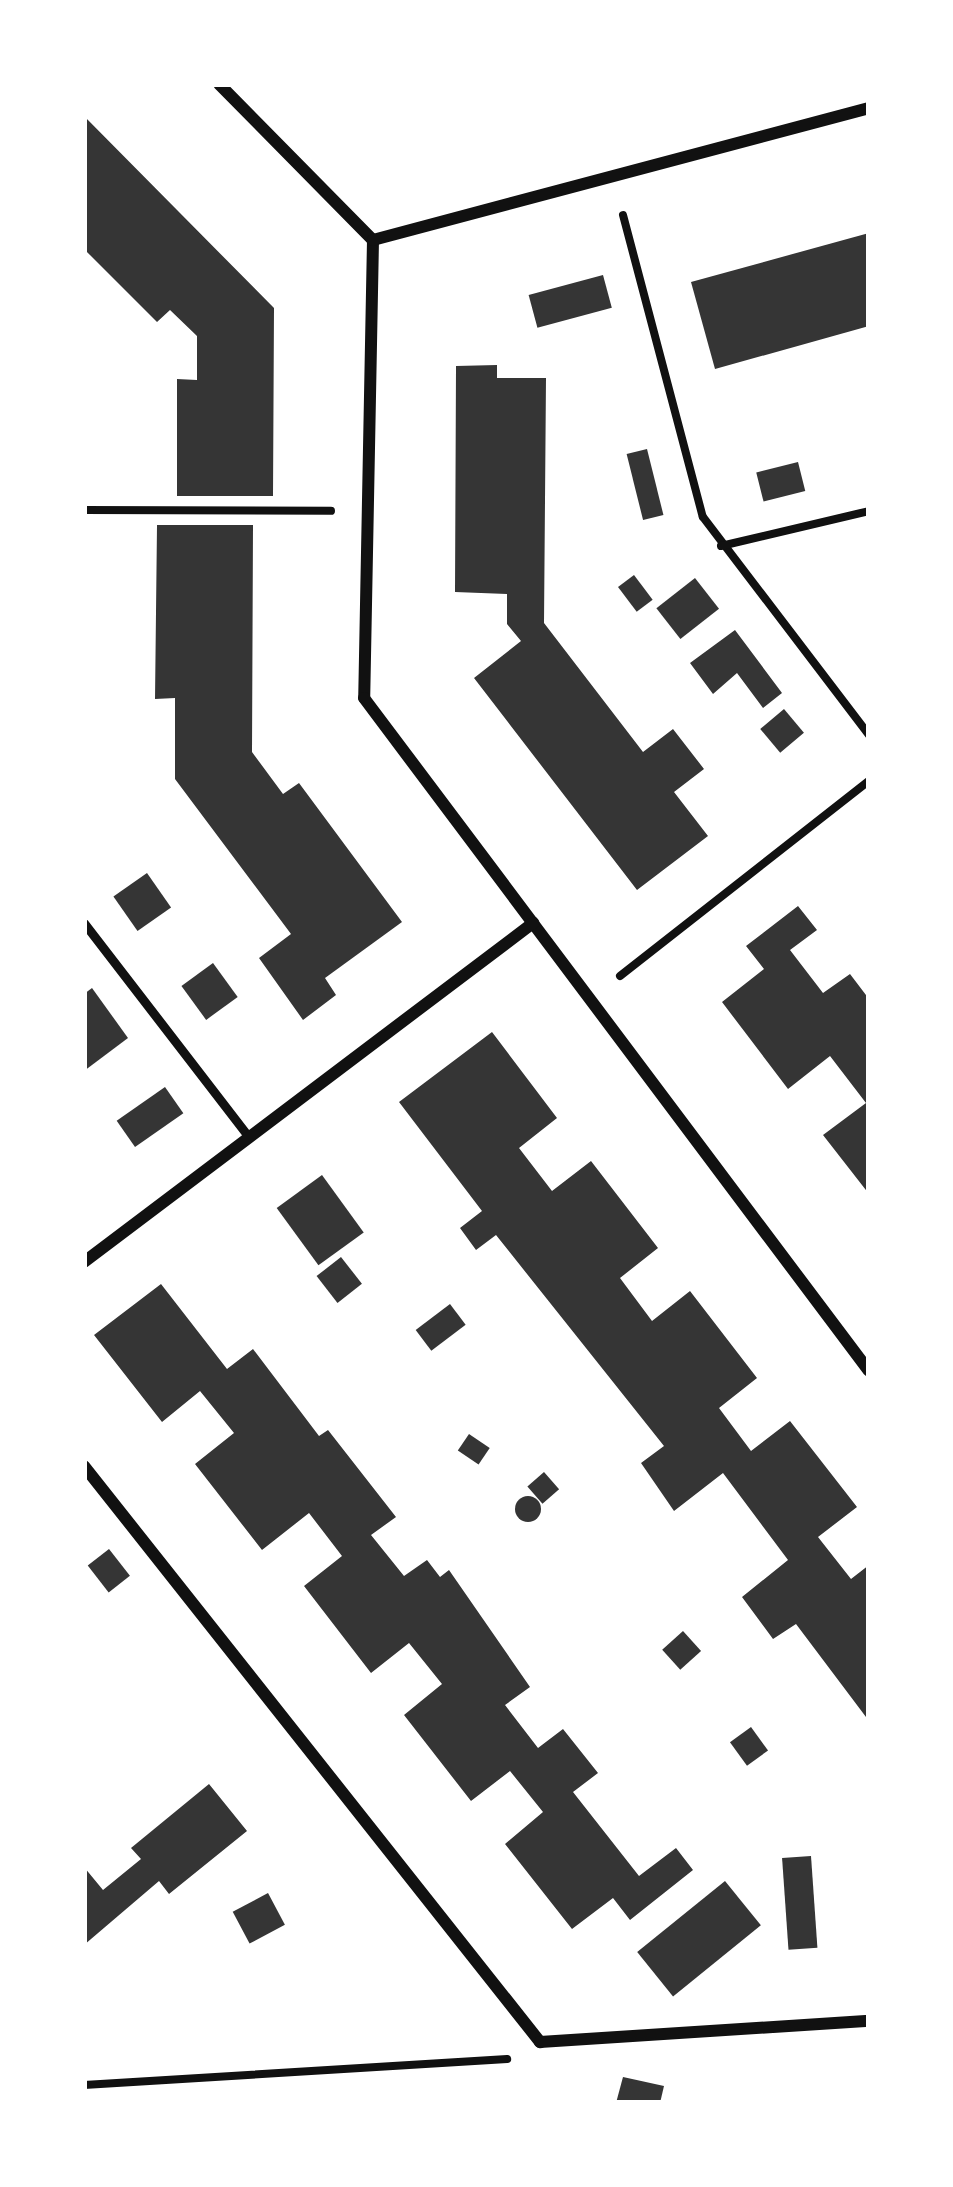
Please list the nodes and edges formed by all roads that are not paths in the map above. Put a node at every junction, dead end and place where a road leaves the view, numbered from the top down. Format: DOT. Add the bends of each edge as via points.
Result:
graph roads {
  1 [pos="219,84"];
  2 [pos="869,108"];
  3 [pos="373,240"];
  4 [pos="84,923"];
  5 [pos="533,923"];
  6 [pos="248,1136"];
  7 [pos="84,1262"];
  8 [pos="869,1371"];
  9 [pos="84,1466"];
  10 [pos="869,2021"];
  1 -- 3 [label="street"];
  2 -- 3 [label="street"];
  3 -- 5 [label="street" via="364,698"];
  4 -- 6 [label="lane"];
  5 -- 6 [label="street"];
  5 -- 8 [label="street"];
  6 -- 7 [label="street"];
  9 -- 10 [label="street" via="540,2042"];
}
